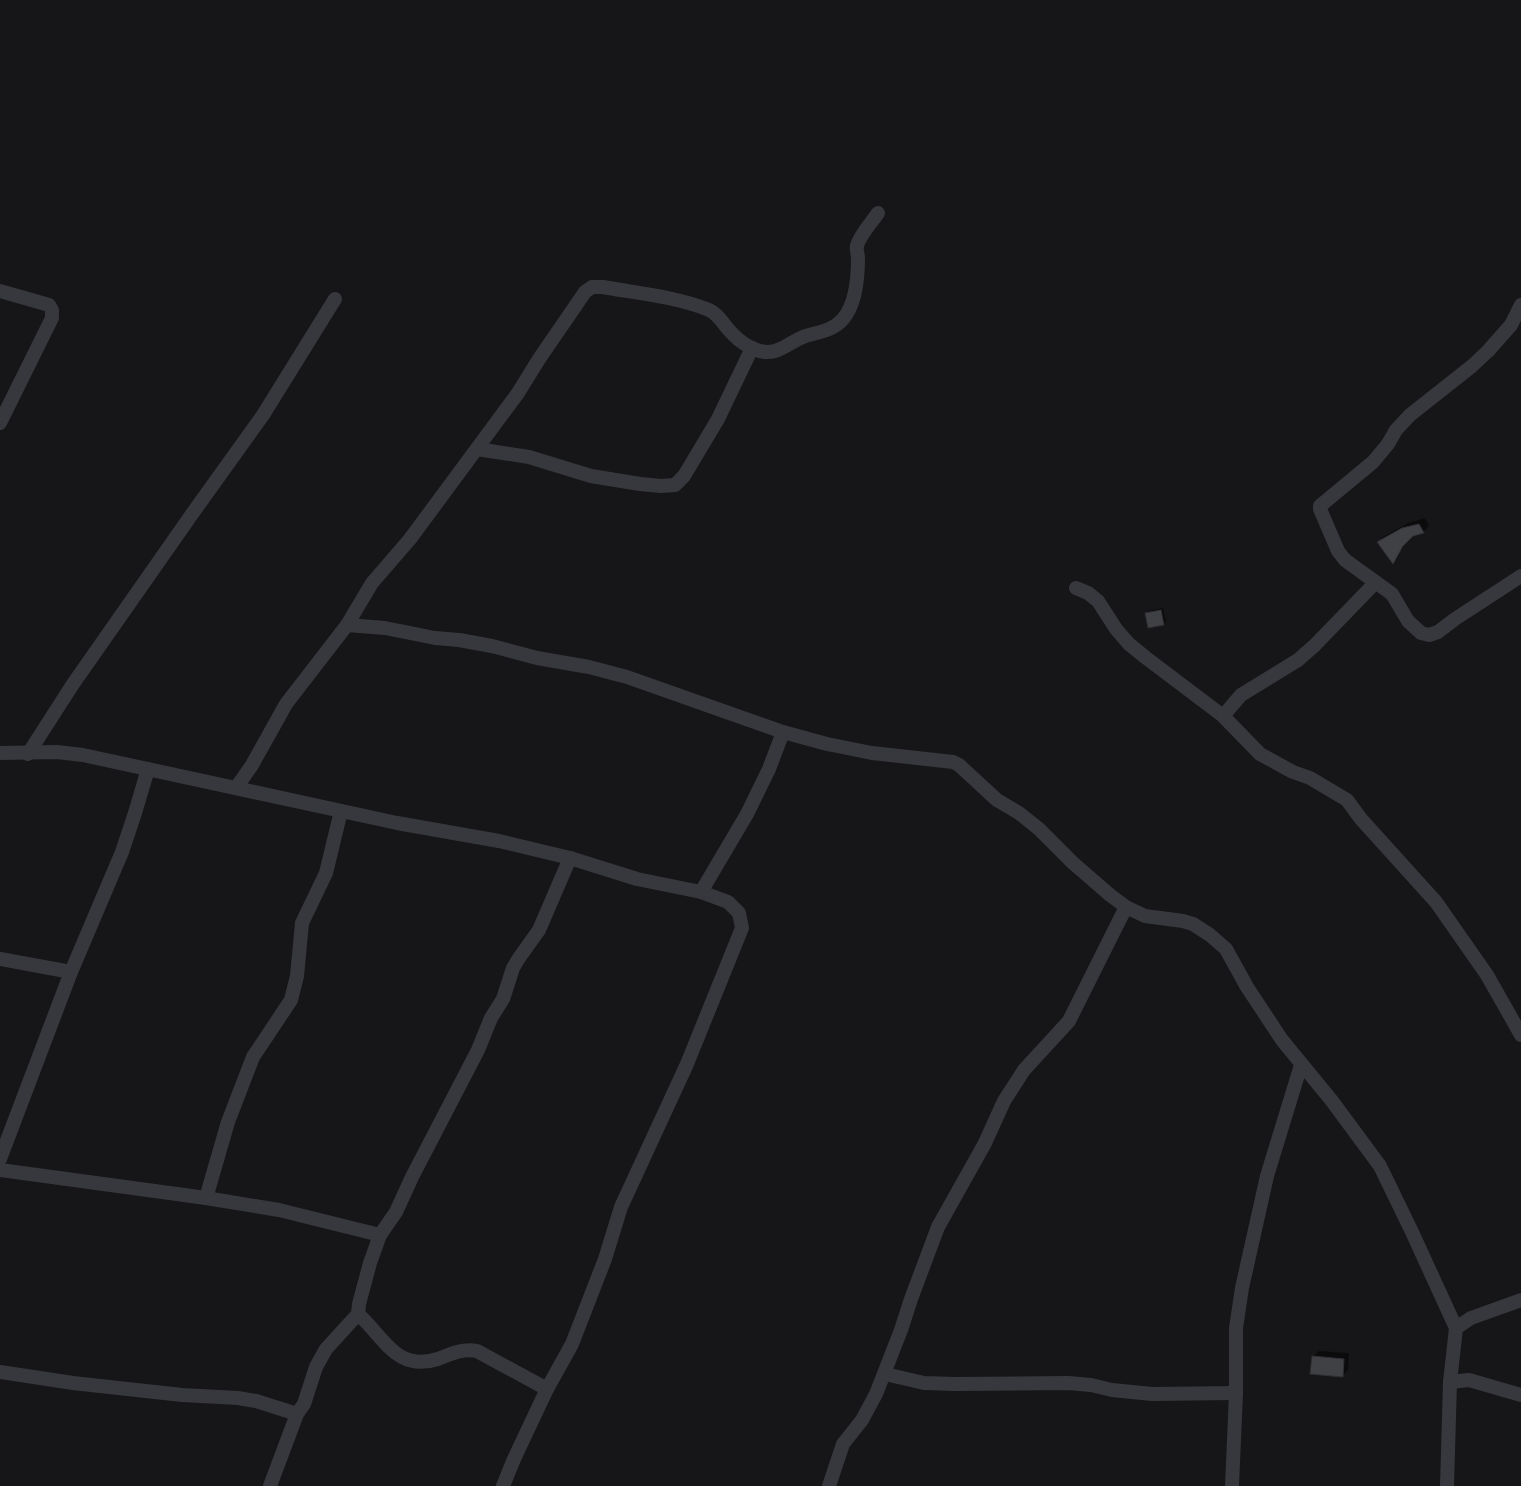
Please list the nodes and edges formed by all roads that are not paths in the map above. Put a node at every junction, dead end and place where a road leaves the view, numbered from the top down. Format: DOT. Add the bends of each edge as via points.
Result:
graph roads {
  1 [pos="878,213"];
  2 [pos="0,291"];
  3 [pos="335,299"];
  4 [pos="1521,305"];
  5 [pos="752,348"];
  6 [pos="0,423"];
  7 [pos="477,449"];
  8 [pos="1521,576"];
  9 [pos="1375,583"];
  10 [pos="1076,588"];
  11 [pos="347,625"];
  12 [pos="1223,716"];
  13 [pos="783,732"];
  14 [pos="0,753"];
  15 [pos="28,754"];
  16 [pos="148,769"];
  17 [pos="236,788"];
  18 [pos="341,811"];
  19 [pos="570,858"];
  20 [pos="701,892"];
  21 [pos="1126,907"];
  22 [pos="0,959"];
  23 [pos="71,972"];
  24 [pos="1521,1035"];
  25 [pos="1301,1065"];
  26 [pos="0,1159"];
  27 [pos="0,1170"];
  28 [pos="206,1198"];
  29 [pos="380,1236"];
  30 [pos="1521,1300"];
  31 [pos="358,1314"];
  32 [pos="1456,1328"];
  33 [pos="0,1372"];
  34 [pos="885,1374"];
  35 [pos="1450,1382"];
  36 [pos="547,1389"];
  37 [pos="1236,1393"];
  38 [pos="1521,1394"];
  39 [pos="297,1414"];
  40 [pos="270,1486"];
  41 [pos="503,1486"];
  42 [pos="829,1486"];
  43 [pos="1232,1486"];
  44 [pos="1447,1486"];
  1 -- 5 [label="street" via="857,246 856,284 851,306 844,319 833,329 800,338 775,351 762,352"];
  2 -- 6 [label="street" via="49,305 52,310 52,318"];
  3 -- 15 [label="street" via="263,415 78,678"];
  4 -- 9 [label="street" via="1511,325 1488,351 1410,416 1396,430 1373,462 1320,506 1320,512 1338,551 1345,560"];
  5 -- 7 [label="street" via="718,419 684,476 675,485 654,486 591,476 529,457"];
  5 -- 7 [label="street" via="729,330 720,317 710,311 678,301 592,287 585,292 518,393"];
  7 -- 11 [label="street" via="410,539 372,583"];
  8 -- 9 [label="street" via="1438,632 1429,635 1421,633 1408,621 1392,594"];
  9 -- 12 [label="street" via="1298,660 1240,695"];
  10 -- 12 [label="street" via="1098,601 1116,629 1145,658"];
  11 -- 13 [label="street" via="385,628 492,646 627,676"];
  11 -- 17 [label="street" via="286,704"];
  12 -- 24 [label="street" via="1260,754 1310,778 1347,800 1436,902 1487,975"];
  13 -- 20 [label="street" via="769,769 747,814"];
  13 -- 21 [label="street" via="872,753 956,763 997,800 1039,829 1078,868"];
  14 -- 15 [label="street"];
  15 -- 16 [label="street" via="57,752 83,755"];
  16 -- 17 [label="street"];
  16 -- 23 [label="street" via="122,852"];
  17 -- 18 [label="street"];
  18 -- 19 [label="street" via="500,841"];
  18 -- 28 [label="street" via="326,873 302,923 297,976 291,1000 253,1057 228,1122"];
  19 -- 20 [label="street" via="637,879"];
  19 -- 29 [label="street" via="539,930 513,968 503,999 491,1018 478,1050 396,1212"];
  20 -- 36 [label="street" via="728,902 739,913 742,928 687,1064 621,1207 605,1259 572,1344"];
  21 -- 25 [label="street" via="1145,916 1193,924 1226,949 1247,987"];
  21 -- 34 [label="street" via="1069,1021 1024,1070 1008,1095 985,1143 938,1227"];
  22 -- 23 [label="street"];
  23 -- 26 [label="street"];
  25 -- 32 [label="street" via="1332,1101 1380,1166"];
  25 -- 37 [label="street" via="1267,1176 1242,1288 1236,1328"];
  27 -- 28 [label="street"];
  28 -- 29 [label="street" via="279,1210"];
  29 -- 31 [label="street" via="368,1270"];
  30 -- 32 [label="street" via="1471,1318"];
  31 -- 36 [label="street" via="392,1351 402,1358 419,1362 466,1350 477,1350"];
  31 -- 39 [label="street" via="326,1349 316,1366 304,1404"];
  32 -- 35 [label="street"];
  33 -- 39 [label="street" via="182,1395 238,1398"];
  34 -- 37 [label="street" via="924,1383 1068,1383 1152,1394"];
  34 -- 42 [label="street" via="862,1420 844,1444"];
  35 -- 38 [label="street" via="1469,1380"];
  35 -- 44 [label="street"];
  36 -- 41 [label="street"];
  37 -- 43 [label="street"];
  39 -- 40 [label="street"];
}
